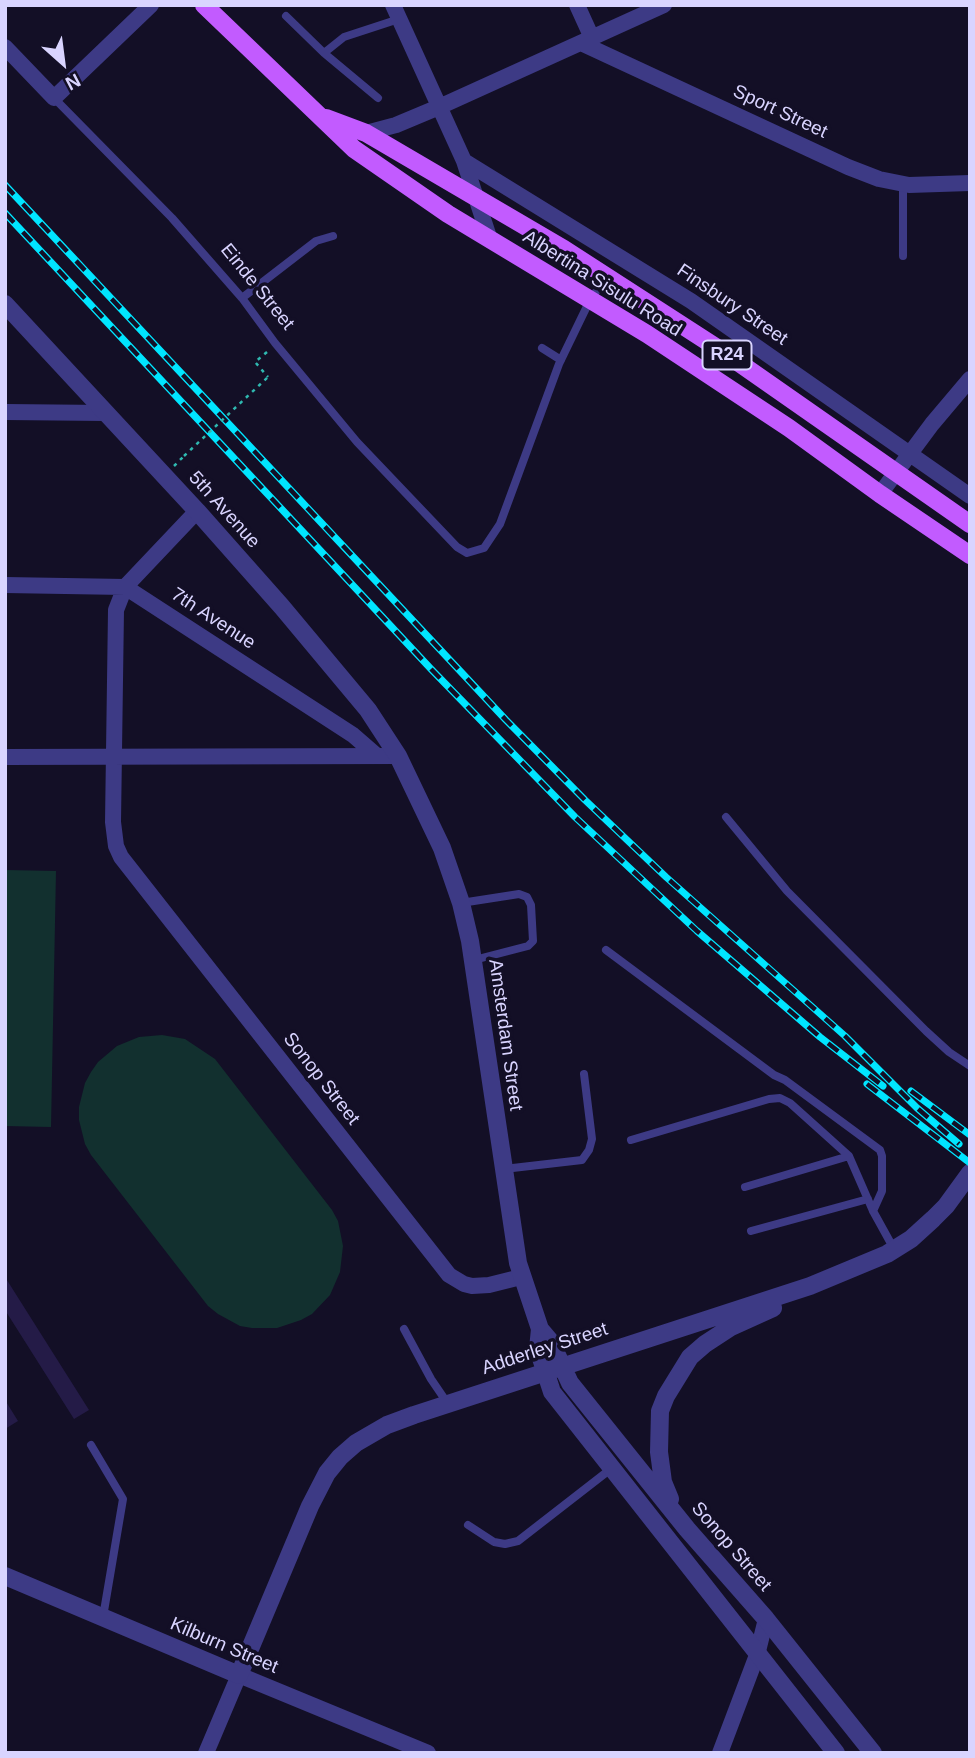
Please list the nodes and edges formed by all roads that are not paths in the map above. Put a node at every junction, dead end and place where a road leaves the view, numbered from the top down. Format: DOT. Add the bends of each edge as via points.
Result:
graph roads {
  1 [pos="151,5"];
  2 [pos="204,5"];
  3 [pos="577,5"];
  4 [pos="664,5"];
  5 [pos="396,12"];
  6 [pos="286,16"];
  7 [pos="586,41"];
  8 [pos="5,47"];
  9 [pos="324,53"];
  10 [pos="54,98"];
  11 [pos="379,98"];
  12 [pos="439,107"];
  13 [pos="319,116"];
  14 [pos="366,133"];
  15 [pos="464,161"];
  16 [pos="970,183"];
  17 [pos="903,185"];
  18 [pos="477,196"];
  19 [pos="333,236"];
  20 [pos="490,240"];
  21 [pos="903,256"];
  22 [pos="607,276"];
  23 [pos="242,298"];
  24 [pos="590,300"];
  25 [pos="5,304"];
  26 [pos="541,348"];
  27 [pos="561,360"];
  28 [pos="970,379"];
  29 [pos="5,412"];
  30 [pos="106,413"];
  31 [pos="909,453"];
  32 [pos="895,472"];
  33 [pos="880,494"];
  34 [pos="970,496"];
  35 [pos="197,510"];
  36 [pos="970,524"];
  37 [pos="970,555"];
  38 [pos="5,585"];
  39 [pos="125,587"];
  40 [pos="376,755"];
  41 [pos="398,756"];
  42 [pos="5,757"];
  43 [pos="113,759"];
  44 [pos="726,817"];
  45 [pos="461,903"];
  46 [pos="606,950"];
  47 [pos="473,960"];
  48 [pos="970,1066"];
  49 [pos="584,1074"];
  50 [pos="631,1140"];
  51 [pos="849,1156"];
  52 [pos="504,1169"];
  53 [pos="970,1173"];
  54 [pos="744,1187"];
  55 [pos="868,1199"];
  56 [pos="873,1211"];
  57 [pos="751,1231"];
  58 [pos="890,1252"];
  59 [pos="521,1277"];
  60 [pos="404,1329"];
  61 [pos="552,1368"];
  62 [pos="448,1404"];
  63 [pos="91,1445"];
  64 [pos="612,1468"];
  65 [pos="468,1525"];
  66 [pos="687,1530"];
  67 [pos="5,1576"];
  68 [pos="103,1617"];
  69 [pos="766,1619"];
  70 [pos="757,1655"];
  71 [pos="239,1675"];
  72 [pos="206,1753"];
  73 [pos="428,1753"];
  74 [pos="720,1753"];
  75 [pos="836,1753"];
  76 [pos="873,1753"];
  1 -- 10 [label="street"];
  2 -- 13 [label="main road, Albertina Sisulu Road / R24"];
  3 -- 7 [label="street"];
  4 -- 7 [label="street"];
  5 -- 9 [label="lane" via="344,37"];
  5 -- 12 [label="street"];
  6 -- 9 [label="lane"];
  7 -- 12 [label="street"];
  7 -- 17 [label="street, Sport Street" via="848,167"];
  8 -- 10 [label="street, Einde Street"];
  9 -- 11 [label="lane"];
  10 -- 23 [label="lane, Einde Street" via="172,218"];
  12 -- 14 [label="street"];
  12 -- 15 [label="street"];
  13 -- 14 [label="main road, Albertina Sisulu Road / R24"];
  13 -- 20 [label="main road, Albertina Sisulu Road / R24" via="354,149"];
  14 -- 18 [label="main road, Albertina Sisulu Road / R24"];
  15 -- 18 [label="street"];
  15 -- 31 [label="street, Finsbury Street" via="691,301"];
  16 -- 17 [label="street, Sport Street"];
  17 -- 21 [label="lane"];
  18 -- 20 [label="street"];
  18 -- 22 [label="main road, Albertina Sisulu Road / R24"];
  19 -- 23 [label="lane" via="316,241"];
  20 -- 24 [label="main road, Albertina Sisulu Road / R24"];
  22 -- 24 [label="lane"];
  22 -- 32 [label="main road, Albertina Sisulu Road / R24"];
  23 -- 27 [label="lane, Einde Street" via="357,442 467,553 484,548 500,524"];
  24 -- 27 [label="lane"];
  24 -- 33 [label="main road, Albertina Sisulu Road / R24" via="789,428"];
  25 -- 30 [label="street, 5th Avenue"];
  26 -- 27 [label="lane"];
  28 -- 31 [label="street"];
  29 -- 30 [label="street"];
  30 -- 35 [label="street, 5th Avenue"];
  31 -- 32 [label="street"];
  31 -- 34 [label="street, Finsbury Street"];
  32 -- 33 [label="street"];
  32 -- 36 [label="main road, Albertina Sisulu Road / R24"];
  33 -- 37 [label="main road, Albertina Sisulu Road / R24"];
  35 -- 39 [label="street"];
  35 -- 41 [label="street, 5th Avenue" via="352,690"];
  38 -- 39 [label="street"];
  39 -- 40 [label="street, 7th Avenue"];
  39 -- 43 [label="street" via="116,610"];
  40 -- 41 [label="street"];
  40 -- 43 [label="street"];
  41 -- 45 [label="street, Amsterdam Street" via="442,848"];
  42 -- 43 [label="street"];
  43 -- 59 [label="street, Sonop Street" via="113,822 124,863 449,1275 472,1286"];
  44 -- 48 [label="lane" via="788,891 926,1031"];
  45 -- 47 [label="street, Amsterdam Street"];
  45 -- 47 [label="lane" via="519,894 531,905 533,941 528,947"];
  46 -- 56 [label="lane" via="880,1150 882,1191"];
  47 -- 52 [label="street, Amsterdam Street"];
  49 -- 52 [label="lane" via="592,1139 582,1160"];
  50 -- 51 [label="lane" via="780,1098"];
  51 -- 54 [label="lane"];
  51 -- 55 [label="lane"];
  52 -- 59 [label="street, Amsterdam Street"];
  53 -- 58 [label="street, Adderley Street" via="933,1219"];
  55 -- 56 [label="lane"];
  55 -- 57 [label="lane"];
  56 -- 58 [label="lane"];
  58 -- 61 [label="street, Adderley Street" via="810,1286"];
  58 -- 66 [label="street" via="831,1285 731,1326 690,1357 666,1395 659,1434 663,1482"];
  59 -- 61 [label="street, Amsterdam Street" via="540,1329 551,1342"];
  60 -- 62 [label="lane"];
  61 -- 62 [label="street, Adderley Street"];
  61 -- 64 [label="street" via="552,1392"];
  61 -- 66 [label="street, Sonop Street" via="570,1382"];
  62 -- 71 [label="street, Adderley Street" via="370,1434 327,1473"];
  63 -- 68 [label="lane" via="123,1499"];
  64 -- 65 [label="lane" via="518,1541 494,1542"];
  64 -- 70 [label="street"];
  66 -- 69 [label="street, Sonop Street"];
  67 -- 68 [label="street, Kilburn Street"];
  68 -- 71 [label="street, Kilburn Street"];
  69 -- 70 [label="street"];
  69 -- 76 [label="street, Sonop Street"];
  70 -- 74 [label="street"];
  70 -- 75 [label="street"];
  71 -- 72 [label="street"];
  71 -- 73 [label="street, Kilburn Street"];
}
